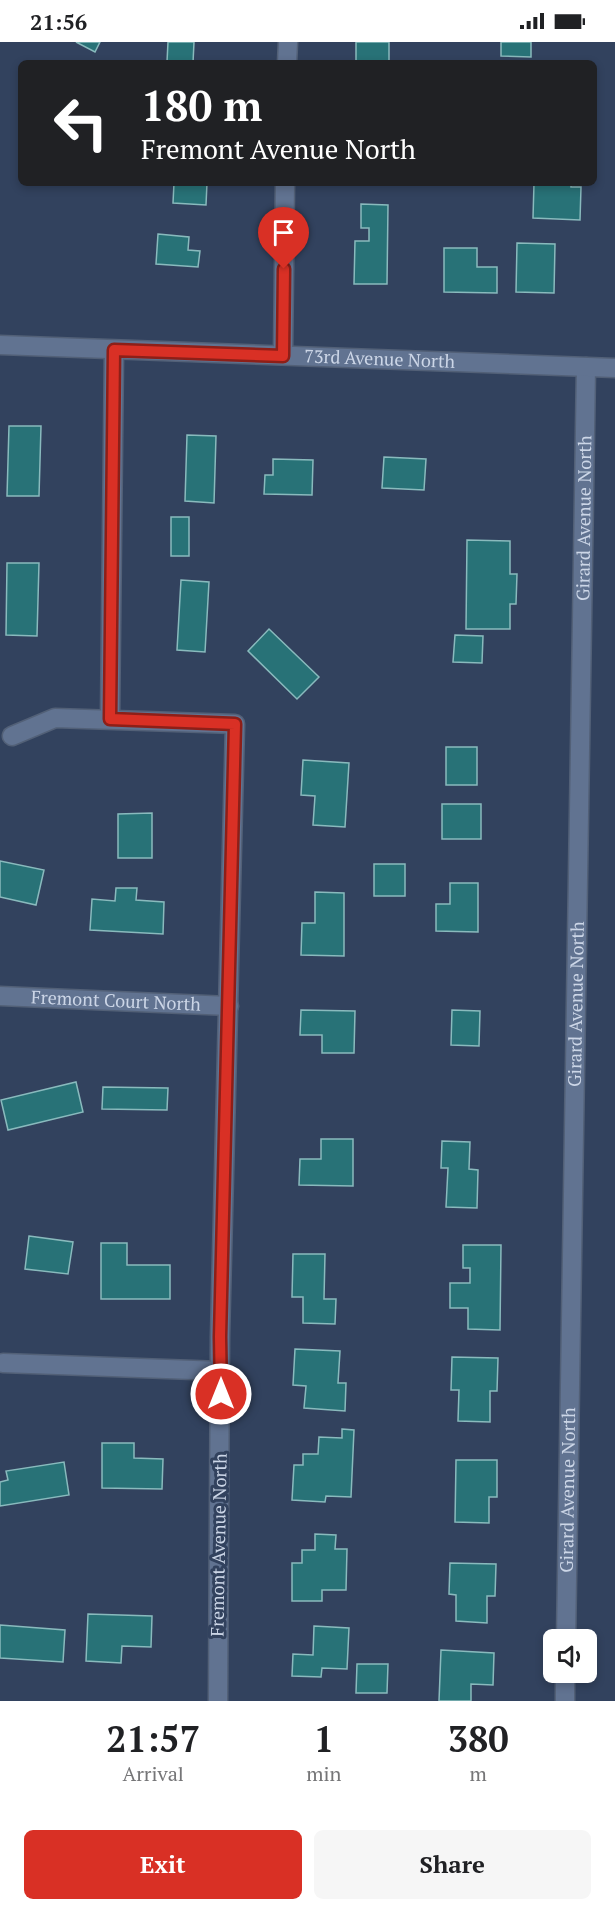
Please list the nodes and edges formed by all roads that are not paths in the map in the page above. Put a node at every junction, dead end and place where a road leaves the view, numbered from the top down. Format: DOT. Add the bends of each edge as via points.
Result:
graph roads {
  1 [pos="288,42"];
  2 [pos="287,60"];
  3 [pos="285,186"];
  4 [pos="0,345"];
  5 [pos="114,350"];
  6 [pos="283,356"];
  7 [pos="586,367"];
  8 [pos="615,368"];
  9 [pos="110,719"];
  10 [pos="12,736"];
  11 [pos="0,996"];
  12 [pos="229,1006"];
  13 [pos="3,1363"];
  14 [pos="221,1371"];
  15 [pos="566,1629"];
  16 [pos="565,1683"];
  17 [pos="218,1701"];
  18 [pos="565,1701"];
  1 -- 2 [label="street"];
  3 -- 6 [label="street"];
  4 -- 5 [label="street, 73rd Avenue North"];
  5 -- 6 [label="street, 73rd Avenue North"];
  5 -- 9 [label="street"];
  6 -- 7 [label="street, 73rd Avenue North"];
  7 -- 8 [label="street, 73rd Avenue North"];
  7 -- 15 [label="street, Girard Avenue North"];
  9 -- 10 [label="street, Fremont Avenue North" via="55,718"];
  9 -- 12 [label="street, Fremont Avenue North" via="235,724"];
  11 -- 12 [label="street, Fremont Court North"];
  12 -- 14 [label="street, Fremont Avenue North"];
  13 -- 14 [label="street"];
  14 -- 17 [label="street, Fremont Avenue North"];
  16 -- 18 [label="street"];
}
